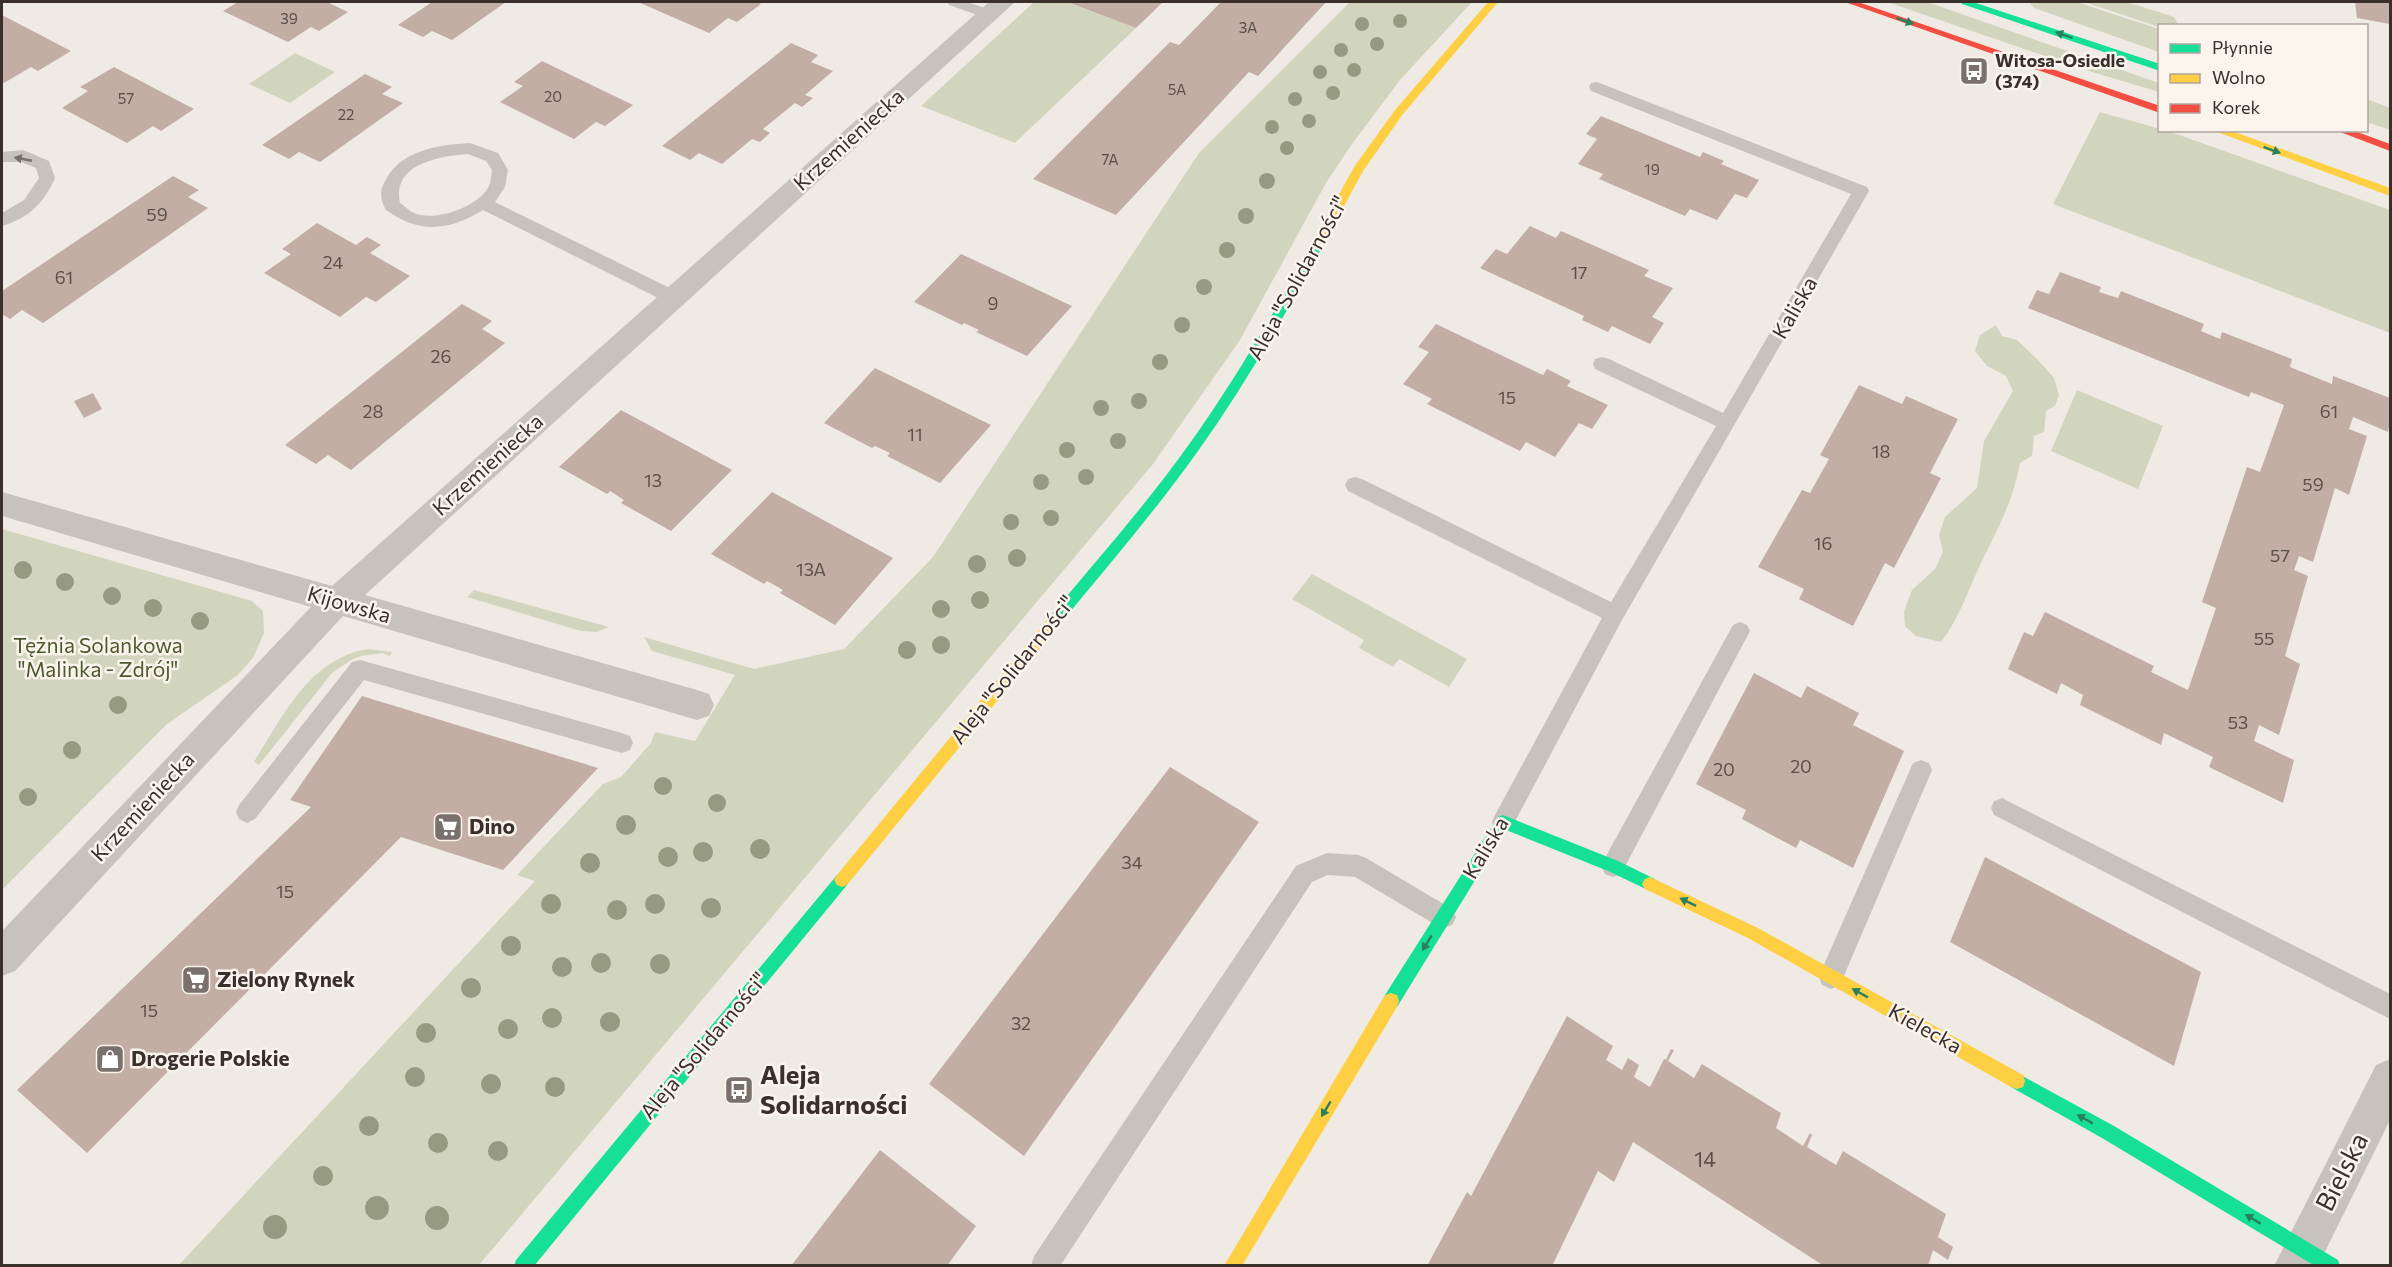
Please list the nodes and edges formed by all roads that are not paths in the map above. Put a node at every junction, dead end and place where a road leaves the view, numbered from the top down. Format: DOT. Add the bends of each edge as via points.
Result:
graph roads {
  1 [pos="954,2"];
  2 [pos="1493,2"];
  3 [pos="1850,2"];
  4 [pos="1969,2"];
  5 [pos="996,8"];
  6 [pos="1501,14"];
  7 [pos="1458,43"];
  8 [pos="2158,67"];
  9 [pos="1597,87"];
  10 [pos="2158,109"];
  11 [pos="2223,132"];
  12 [pos="2346,132"];
  13 [pos="2391,148"];
  14 [pos="2,158"];
  15 [pos="2391,192"];
  16 [pos="483,203"];
  17 [pos="2,220"];
  18 [pos="674,298"];
  19 [pos="1602,364"];
  20 [pos="1727,423"];
  21 [pos="1355,485"];
  22 [pos="2,504"];
  23 [pos="337,601"];
  24 [pos="1615,614"];
  25 [pos="1740,631"];
  26 [pos="697,705"];
  27 [pos="622,743"];
  28 [pos="1921,770"];
  29 [pos="2002,808"];
  30 [pos="247,812"];
  31 [pos="1503,822"];
  32 [pos="1613,866"];
  33 [pos="1444,917"];
  34 [pos="2,958"];
  35 [pos="1831,977"];
  36 [pos="2391,1007"];
  37 [pos="2391,1079"];
  38 [pos="2310,1260"];
  39 [pos="522,1266"];
  40 [pos="1044,1266"];
  41 [pos="1232,1266"];
  1 -- 5 [label="lane"];
  2 -- 7 [label="street, Aleja \"Solidarności\""];
  3 -- 10 [label="street, one-way"];
  8 -- 4 [label="street, one-way"];
  5 -- 18 [label="street, Krzemieniecka"];
  6 -- 7 [label="street, Aleja \"Solidarności\""];
  7 -- 39 [label="street, Aleja \"Solidarności\"" via="1399,112 1358,170 1279,318 1172,477"];
  9 -- 20 [label="lane, Kaliska" via="1861,191"];
  11 -- 15 [label="street, one-way"];
  12 -- 13 [label="street"];
  17 -- 14 [label="lane, one-way" via="21,212 39,197 47,178 43,165 23,156"];
  16 -- 16 [label="lane" via="497,188 500,170 492,157 470,148 440,150 420,157 399,172 389,188 392,206 413,220 454,218"];
  16 -- 18 [label="lane"];
  18 -- 23 [label="street, Krzemieniecka"];
  19 -- 20 [label="lane"];
  20 -- 24 [label="lane, Kaliska"];
  21 -- 24 [label="lane"];
  22 -- 23 [label="street, Kijowska"];
  23 -- 26 [label="street, Kijowska"];
  23 -- 34 [label="street, Krzemieniecka"];
  24 -- 31 [label="lane, Kaliska"];
  25 -- 32 [label="lane"];
  27 -- 30 [label="lane" via="360,669"];
  28 -- 35 [label="lane"];
  29 -- 36 [label="lane"];
  31 -- 32 [label="street, Kielecka"];
  31 -- 33 [label="street, Kaliska"];
  35 -- 32 [label="street, Kielecka, one-way" via="1753,933"];
  33 -- 40 [label="lane" via="1358,866 1327,864 1304,874"];
  33 -- 41 [label="street, Kaliska, one-way"];
  38 -- 35 [label="street, Kielecka, one-way" via="2108,1132"];
  37 -- 38 [label="street, Bielska"];
}
